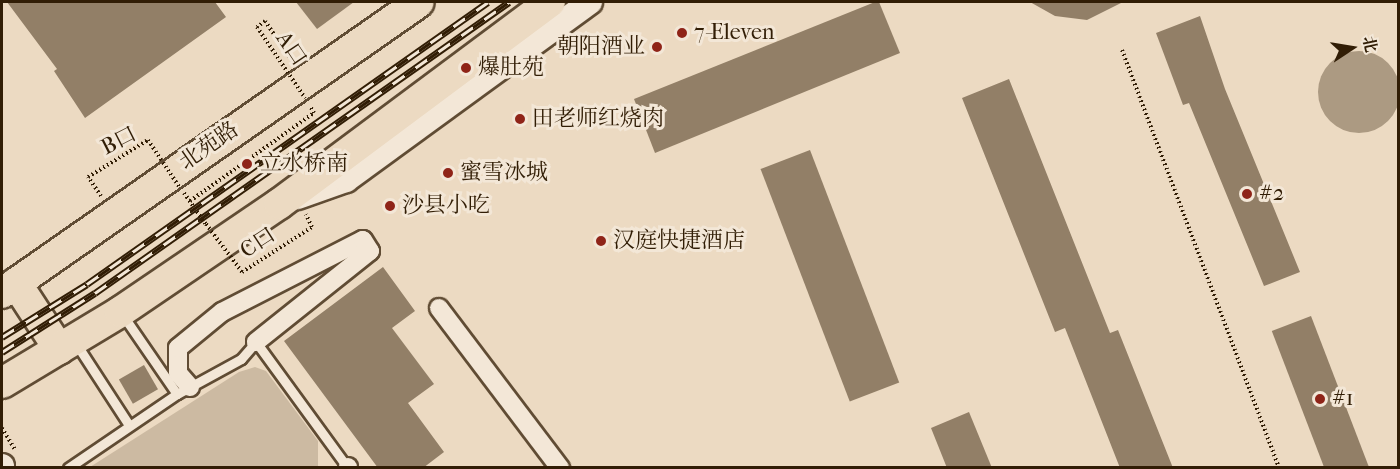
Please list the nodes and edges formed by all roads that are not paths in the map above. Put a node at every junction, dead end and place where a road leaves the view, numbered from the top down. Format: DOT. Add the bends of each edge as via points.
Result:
graph roads {
  1 [pos="419,2"];
  2 [pos="550,2"];
  3 [pos="590,2"];
  4 [pos="279,204"];
  5 [pos="9,288"];
  6 [pos="439,308"];
  7 [pos="120,312"];
  8 [pos="256,342"];
  9 [pos="66,345"];
  10 [pos="2,383"];
  11 [pos="184,391"];
  12 [pos="129,426"];
  13 [pos="558,467"];
  14 [pos="68,468"];
  15 [pos="348,468"];
  1 -- 5 [label="main road, 北苑路"];
  2 -- 4 [label="main road"];
  3 -- 4 [label="street" via="346,180"];
  4 -- 7 [label="main road"];
  5 -- 9 [label="main road"];
  6 -- 13 [label="street"];
  7 -- 9 [label="main road"];
  7 -- 11 [label="lane"];
  8 -- 11 [label="lane" via="241,359"];
  8 -- 11 [label="street" via="370,251 363,240 222,312 178,348 178,373"];
  8 -- 15 [label="lane"];
  9 -- 10 [label="main road"];
  9 -- 12 [label="lane"];
  11 -- 12 [label="lane"];
  12 -- 14 [label="lane"];
}
